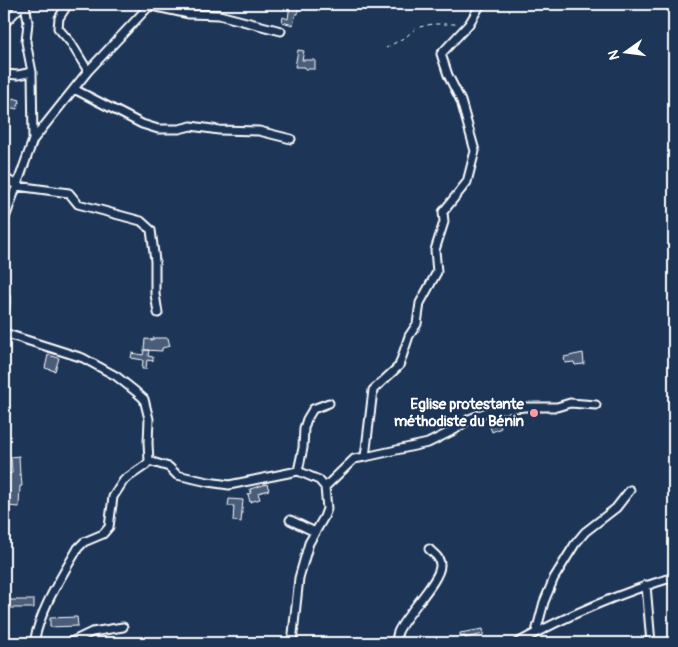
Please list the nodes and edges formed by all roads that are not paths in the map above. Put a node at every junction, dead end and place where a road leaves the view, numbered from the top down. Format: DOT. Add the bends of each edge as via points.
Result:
graph roads {
  1 [pos="24,4"];
  2 [pos="68,4"];
  3 [pos="148,4"];
  4 [pos="481,4"];
  5 [pos="4,24"];
  6 [pos="281,31"];
  7 [pos="88,71"];
  8 [pos="32,72"];
  9 [pos="4,74"];
  10 [pos="74,89"];
  11 [pos="291,139"];
  12 [pos="33,140"];
  13 [pos="4,177"];
  14 [pos="17,186"];
  15 [pos="4,221"];
  16 [pos="158,313"];
  17 [pos="4,333"];
  18 [pos="328,402"];
  19 [pos="596,405"];
  20 [pos="365,457"];
  21 [pos="149,461"];
  22 [pos="298,471"];
  23 [pos="324,487"];
  24 [pos="630,490"];
  25 [pos="290,520"];
  26 [pos="315,532"];
  27 [pos="429,549"];
  28 [pos="674,577"];
  29 [pos="646,585"];
  30 [pos="123,627"];
  31 [pos="536,632"];
  32 [pos="34,643"];
  33 [pos="69,643"];
  34 [pos="292,643"];
  35 [pos="396,643"];
  36 [pos="516,643"];
  37 [pos="651,643"];
  1 -- 5 [label="street"];
  1 -- 8 [label="street"];
  2 -- 7 [label="street" via="59,18 58,28 71,42"];
  3 -- 6 [label="street" via="189,14 219,15"];
  3 -- 7 [label="street"];
  4 -- 20 [label="street" via="469,24 441,54 461,101 475,151 467,182 443,212 444,222 435,250 438,272 420,303 418,324 409,336 399,366 373,390"];
  7 -- 10 [label="street"];
  8 -- 9 [label="street"];
  8 -- 12 [label="street"];
  10 -- 11 [label="street" via="158,129 191,126 258,131"];
  10 -- 12 [label="street"];
  12 -- 14 [label="street"];
  13 -- 14 [label="street"];
  14 -- 15 [label="street"];
  14 -- 16 [label="street" via="69,193 78,204 141,221 151,230"];
  17 -- 21 [label="street" via="83,358 135,391 144,400 149,419"];
  18 -- 22 [label="street" via="313,409 307,418"];
  19 -- 20 [label="street" via="489,411 428,443"];
  20 -- 23 [label="street" via="354,459"];
  21 -- 22 [label="street" via="169,468 177,475 228,485"];
  21 -- 32 [label="street" via="124,480 113,496 109,527 78,548 51,594"];
  22 -- 23 [label="street" via="319,480"];
  23 -- 26 [label="street" via="327,509"];
  24 -- 31 [label="street" via="616,508 584,532 575,544 554,578"];
  25 -- 26 [label="street"];
  26 -- 34 [label="street" via="299,578"];
  27 -- 35 [label="street" via="438,557 440,568 401,626"];
  28 -- 29 [label="street"];
  29 -- 31 [label="street"];
  29 -- 37 [label="street"];
  30 -- 33 [label="street" via="92,632"];
  31 -- 36 [label="street"];
}
